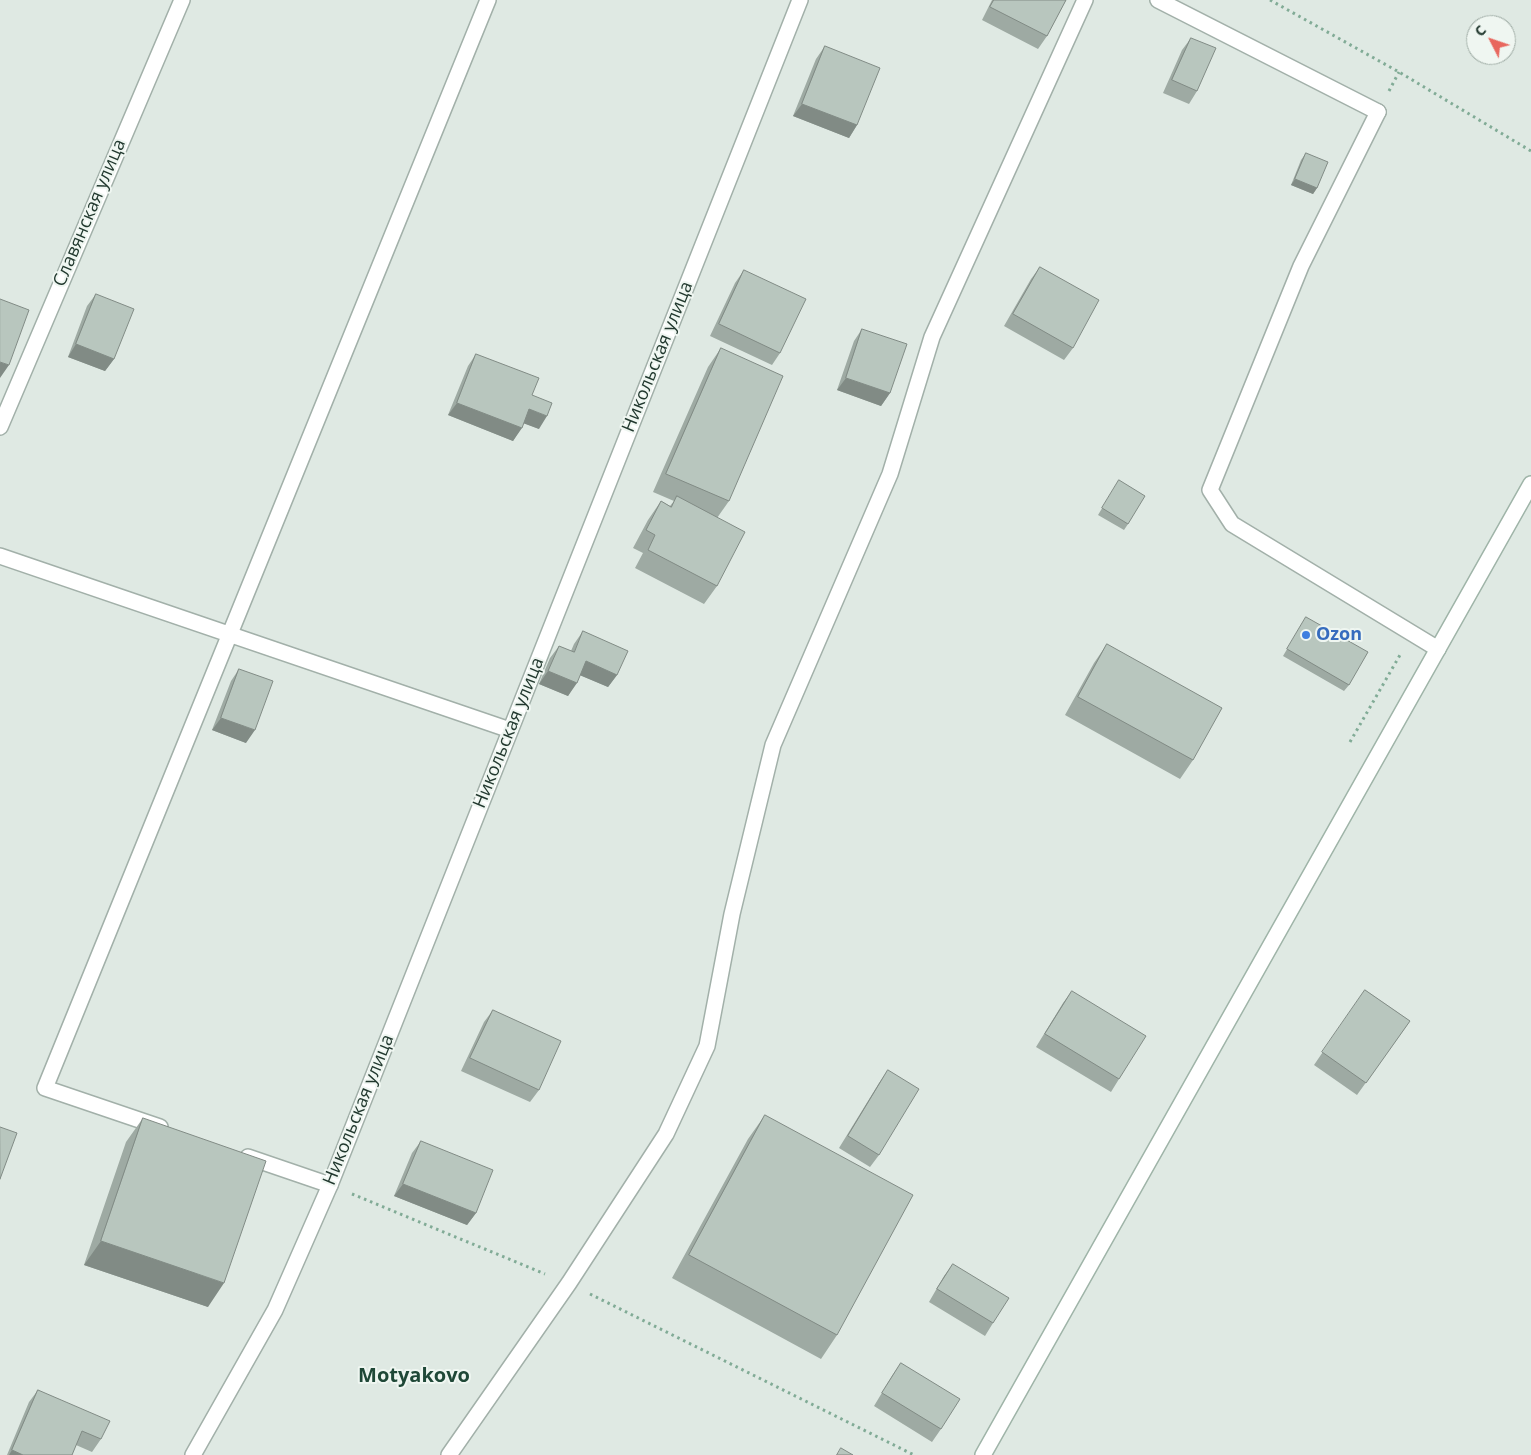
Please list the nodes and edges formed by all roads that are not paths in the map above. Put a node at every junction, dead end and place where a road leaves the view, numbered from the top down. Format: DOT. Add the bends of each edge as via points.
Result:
graph roads {
  1 [pos="182,0"];
  2 [pos="488,0"];
  3 [pos="800,0"];
  4 [pos="1085,0"];
  5 [pos="1158,0"];
  6 [pos="0,427"];
  7 [pos="1531,484"];
  8 [pos="0,556"];
  9 [pos="229,634"];
  10 [pos="1438,649"];
  11 [pos="510,730"];
  12 [pos="174,1132"];
  13 [pos="238,1153"];
  14 [pos="330,1185"];
  15 [pos="193,1455"];
  16 [pos="449,1455"];
  17 [pos="983,1455"];
  1 -- 6 [label="street, Славянская улица"];
  2 -- 9 [label="street"];
  3 -- 11 [label="street, Никольская улица"];
  4 -- 16 [label="street" via="932,338 890,474 773,745 732,914 707,1046 666,1134 569,1283"];
  5 -- 10 [label="street" via="1378,112 1301,266 1210,490 1232,524"];
  7 -- 10 [label="street"];
  8 -- 9 [label="street"];
  9 -- 11 [label="street"];
  9 -- 12 [label="street" via="45,1088"];
  10 -- 17 [label="street"];
  11 -- 14 [label="street, Никольская улица"];
  13 -- 14 [label="street"];
  14 -- 15 [label="street, Никольская улица" via="275,1310"];
}
